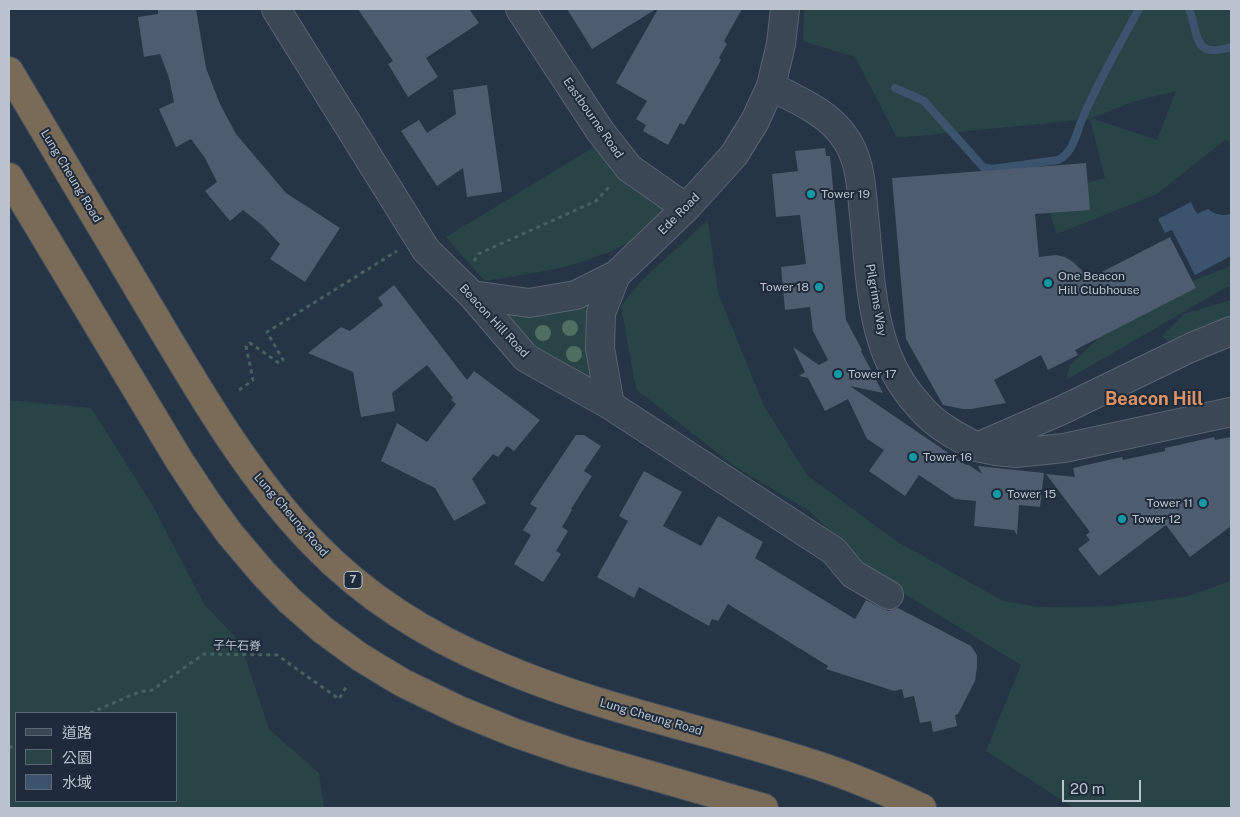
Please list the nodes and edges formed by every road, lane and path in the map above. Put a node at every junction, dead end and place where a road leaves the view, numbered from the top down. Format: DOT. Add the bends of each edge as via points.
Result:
graph roads {
  1 [pos="276,9"];
  2 [pos="520,9"];
  3 [pos="785,9"];
  4 [pos="9,71"];
  5 [pos="771,86"];
  6 [pos="9,177"];
  7 [pos="596,201"];
  8 [pos="686,208"];
  9 [pos="395,252"];
  10 [pos="478,254"];
  11 [pos="616,275"];
  12 [pos="472,295"];
  13 [pos="1231,331"];
  14 [pos="239,390"];
  15 [pos="610,405"];
  16 [pos="1231,412"];
  17 [pos="977,447"];
  18 [pos="888,595"];
  19 [pos="348,684"];
  20 [pos="92,712"];
  21 [pos="764,808"];
  22 [pos="922,808"];
  1 -- 12 [label="street, Beacon Hill Road" via="426,250"];
  2 -- 8 [label="street, Eastbourne Road" via="629,168"];
  3 -- 5 [label="street, Ede Road"];
  4 -- 22 [label="highway, Lung Cheung Road / 7" via="199,392 231,439 258,478 314,545 358,583 418,625 500,667 627,711 782,754 869,784"];
  5 -- 8 [label="street, Ede Road" via="734,155"];
  5 -- 17 [label="street, Pilgrims Way" via="831,120 844,136 860,172 871,290 888,357 921,410 948,431"];
  6 -- 21 [label="highway" via="206,501 262,572 323,630 360,658 403,683 515,733"];
  7 -- 10 [label="path"];
  8 -- 11 [label="street, Ede Road"];
  9 -- 14 [label="path" via="267,332 283,360 279,363 250,343 246,346 253,380"];
  11 -- 12 [label="street, Ede Road" via="576,295 529,303"];
  11 -- 15 [label="street" via="600,313 600,348"];
  12 -- 15 [label="street, Beacon Hill Road" via="526,358"];
  13 -- 17 [label="street" via="1192,346 1060,411"];
  15 -- 18 [label="street, Beacon Hill Road" via="834,551 853,574"];
  16 -- 17 [label="street, Pilgrims Way" via="1064,448 1016,453"];
  19 -- 20 [label="path, 子午石脊" via="339,699 276,655 204,654 152,690 139,692"];
}
